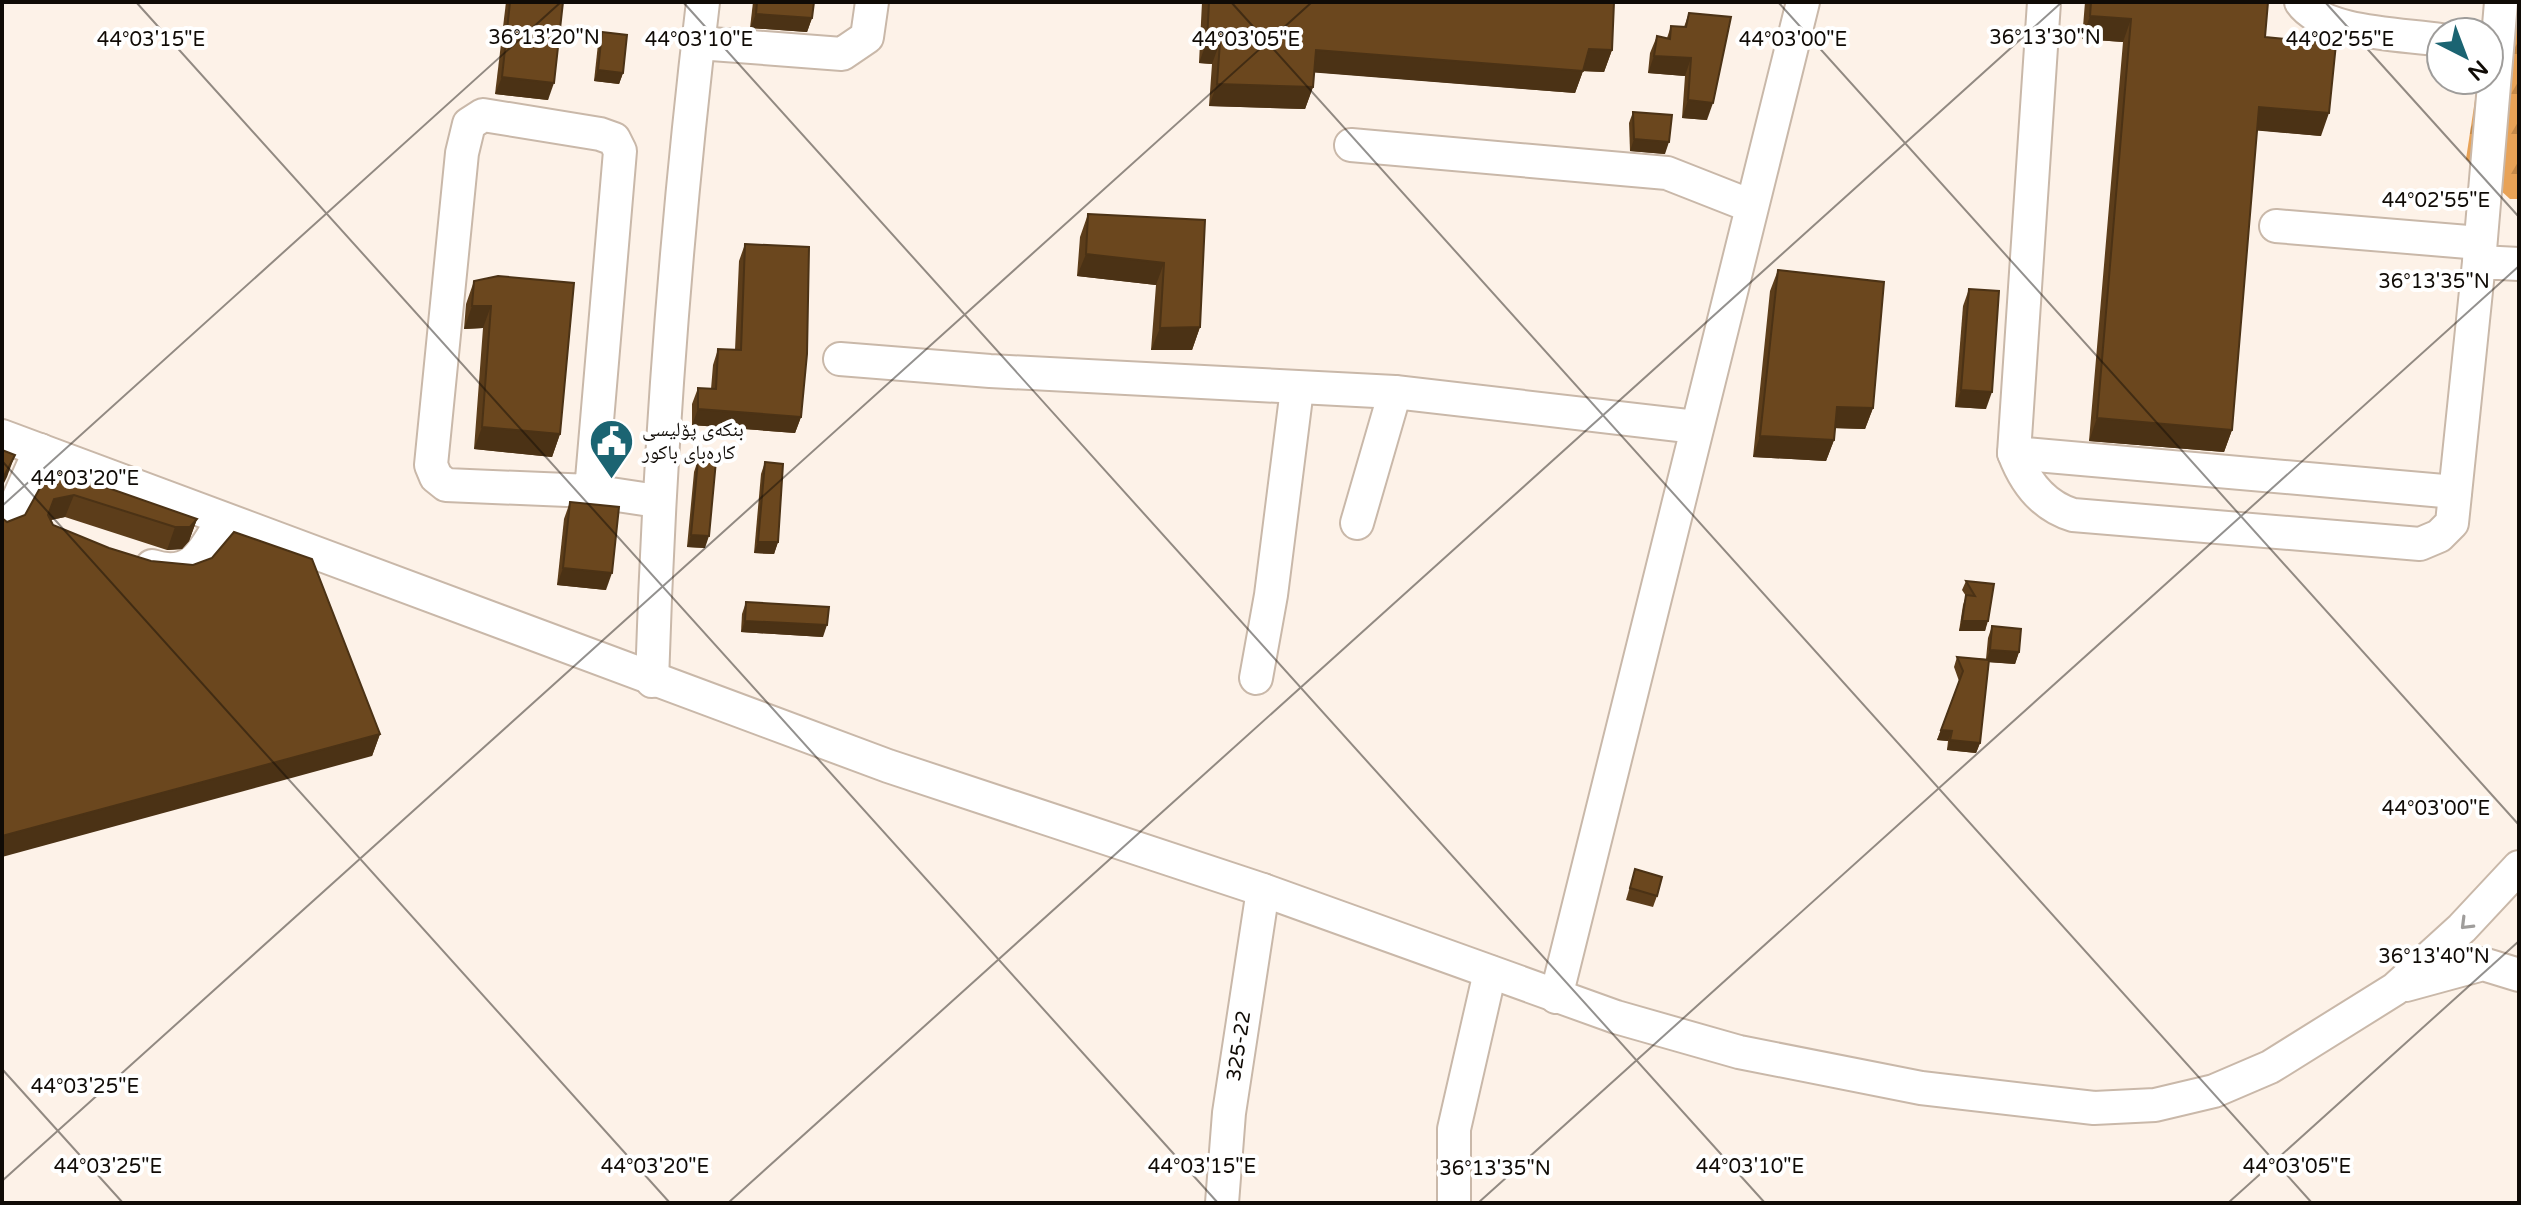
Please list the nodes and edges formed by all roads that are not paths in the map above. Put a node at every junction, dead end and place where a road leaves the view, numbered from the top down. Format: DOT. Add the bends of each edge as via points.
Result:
graph roads {
  1 [pos="703,2"];
  2 [pos="872,2"];
  3 [pos="1803,2"];
  4 [pos="2044,2"];
  5 [pos="2301,2"];
  6 [pos="2425,38"];
  7 [pos="698,43"];
  8 [pos="2490,96"];
  9 [pos="1351,145"];
  10 [pos="1751,206"];
  11 [pos="2276,226"];
  12 [pos="2480,253"];
  13 [pos="2519,264"];
  14 [pos="840,359"];
  15 [pos="1297,389"];
  16 [pos="1395,392"];
  17 [pos="1696,427"];
  18 [pos="2,436"];
  19 [pos="40,450"];
  20 [pos="2014,453"];
  21 [pos="591,491"];
  22 [pos="2455,492"];
  23 [pos="657,501"];
  24 [pos="223,519"];
  25 [pos="1357,523"];
  26 [pos="2,526"];
  27 [pos="117,554"];
  28 [pos="1256,678"];
  29 [pos="652,681"];
  30 [pos="2519,867"];
  31 [pos="1263,890"];
  32 [pos="1490,972"];
  33 [pos="2519,975"];
  34 [pos="2395,989"];
  35 [pos="1556,997"];
  36 [pos="1222,1203"];
  37 [pos="1454,1203"];
  1 -- 7 [label="street"];
  2 -- 7 [label="street" via="867,37 842,54"];
  3 -- 10 [label="street"];
  4 -- 20 [label="street"];
  5 -- 6 [label="street" via="2327,23"];
  7 -- 23 [label="street"];
  8 -- 12 [label="street"];
  9 -- 10 [label="street" via="1667,173"];
  10 -- 17 [label="street"];
  11 -- 12 [label="street"];
  12 -- 13 [label="street"];
  12 -- 22 [label="street"];
  14 -- 15 [label="street"];
  15 -- 16 [label="street"];
  15 -- 28 [label="street"];
  16 -- 17 [label="street"];
  16 -- 25 [label="street"];
  17 -- 35 [label="street"];
  18 -- 19 [label="street"];
  19 -- 24 [label="street"];
  19 -- 26 [label="street"];
  20 -- 22 [label="street"];
  20 -- 22 [label="street" via="2039,495 2055,510 2073,515 2420,544 2452,523"];
  21 -- 21 [label="street" via="446,485 431,465 462,153 469,124 483,115 600,134 614,139 620,151"];
  21 -- 23 [label="street"];
  23 -- 29 [label="street"];
  24 -- 27 [label="street" via="189,567 160,569"];
  24 -- 29 [label="street"];
  29 -- 31 [label="street" via="964,793"];
  30 -- 34 [label="street, one-way"];
  31 -- 32 [label="street"];
  31 -- 36 [label="street, 325-22" via="1229,1113"];
  32 -- 35 [label="street"];
  32 -- 37 [label="street" via="1454,1129"];
  33 -- 34 [label="street" via="2483,964"];
  34 -- 35 [label="street" via="2243,1080 2185,1099 2124,1108 1978,1097 1801,1066 1677,1036"];
}
